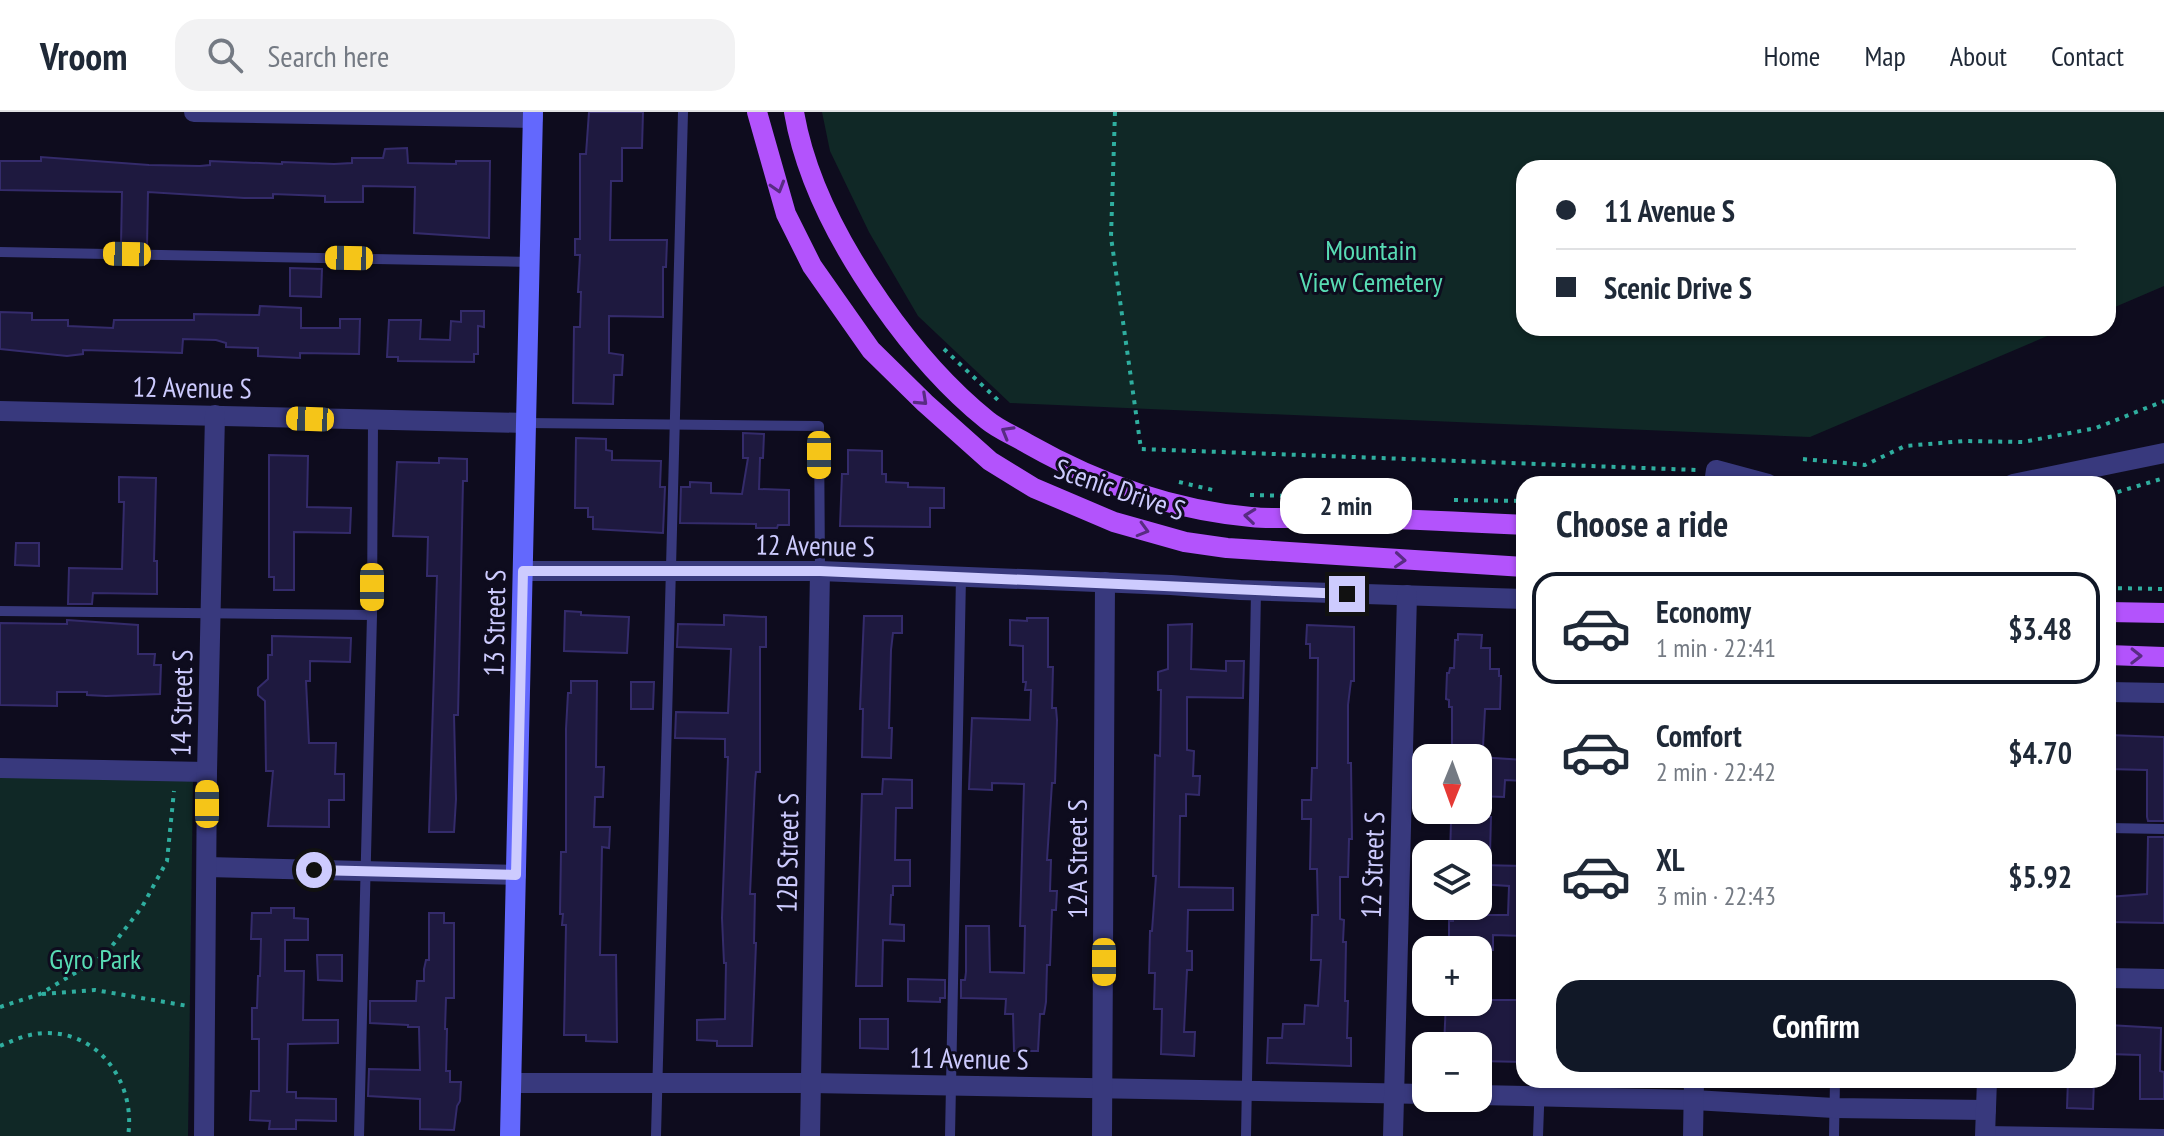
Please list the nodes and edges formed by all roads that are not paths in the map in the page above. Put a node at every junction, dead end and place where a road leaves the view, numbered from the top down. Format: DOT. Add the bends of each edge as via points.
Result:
graph roads {
  1 [pos="194,112"];
  2 [pos="683,112"];
  3 [pos="757,112"];
  4 [pos="794,112"];
  5 [pos="533,115"];
  6 [pos="0,252"];
  7 [pos="530,262"];
  8 [pos="0,411"];
  9 [pos="215,415"];
  10 [pos="373,421"];
  11 [pos="526,423"];
  12 [pos="676,425"];
  13 [pos="2164,453"];
  14 [pos="2052,476"];
  15 [pos="1516,525"];
  16 [pos="1516,566"];
  17 [pos="523,571"];
  18 [pos="670,571"];
  19 [pos="820,571"];
  20 [pos="961,577"];
  21 [pos="1105,582"];
  22 [pos="1256,591"];
  23 [pos="1407,595"];
  24 [pos="1516,599"];
  25 [pos="0,611"];
  26 [pos="211,612"];
  27 [pos="2116,612"];
  28 [pos="2164,613"];
  29 [pos="372,615"];
  30 [pos="2116,655"];
  31 [pos="2164,657"];
  32 [pos="2116,692"];
  33 [pos="2164,693"];
  34 [pos="0,768"];
  35 [pos="207,772"];
  36 [pos="2116,828"];
  37 [pos="2164,829"];
  38 [pos="207,867"];
  39 [pos="367,871"];
  40 [pos="516,875"];
  41 [pos="2116,978"];
  42 [pos="2164,979"];
  43 [pos="512,1083"];
  44 [pos="657,1083"];
  45 [pos="811,1083"];
  46 [pos="951,1085"];
  47 [pos="1103,1088"];
  48 [pos="1539,1088"];
  49 [pos="1835,1088"];
  50 [pos="1987,1088"];
  51 [pos="1694,1090"];
  52 [pos="1247,1091"];
  53 [pos="1492,1093"];
  54 [pos="1394,1094"];
  55 [pos="1412,1094"];
  56 [pos="1834,1108"];
  57 [pos="1986,1110"];
  58 [pos="1985,1134"];
  59 [pos="2164,1134"];
  60 [pos="2130,1135"];
  61 [pos="204,1136"];
  62 [pos="359,1136"];
  63 [pos="510,1136"];
  64 [pos="656,1136"];
  65 [pos="810,1136"];
  66 [pos="950,1136"];
  67 [pos="1102,1136"];
  68 [pos="1246,1136"];
  69 [pos="1393,1136"];
  70 [pos="1538,1136"];
  71 [pos="1693,1136"];
  72 [pos="1834,1136"];
  1 -- 5 [label="street"];
  2 -- 12 [label="lane"];
  3 -- 16 [label="main road, Scenic Drive S, one-way" via="786,214 812,266 871,350 990,461 1034,488 1114,522 1185,542"];
  15 -- 4 [label="main road, Scenic Drive S, one-way" via="1252,517 1106,484 1054,459 989,421 902,333 831,221 809,170"];
  5 -- 7 [label="street, 13 Street S"];
  6 -- 7 [label="lane"];
  7 -- 11 [label="street, 13 Street S"];
  8 -- 9 [label="street, 12 Avenue S"];
  9 -- 10 [label="street, 12 Avenue S"];
  9 -- 26 [label="street, 14 Street S"];
  10 -- 11 [label="street, 12 Avenue S"];
  10 -- 29 [label="lane"];
  11 -- 12 [label="lane"];
  11 -- 17 [label="street, 13 Street S"];
  12 -- 18 [label="lane"];
  12 -- 19 [label="lane" via="819,426"];
  13 -- 14 [label="street"];
  17 -- 18 [label="street, 12 Avenue S"];
  17 -- 40 [label="street, 13 Street S"];
  18 -- 19 [label="street, 12 Avenue S"];
  18 -- 44 [label="lane"];
  19 -- 20 [label="street, 12 Avenue S"];
  19 -- 45 [label="street, 12B Street S"];
  20 -- 21 [label="street, 12 Avenue S"];
  20 -- 46 [label="lane"];
  21 -- 22 [label="street"];
  21 -- 47 [label="street, 12A Street S"];
  22 -- 23 [label="street"];
  22 -- 52 [label="lane"];
  23 -- 24 [label="street"];
  23 -- 54 [label="street, 12 Street S"];
  25 -- 26 [label="lane"];
  26 -- 29 [label="lane"];
  26 -- 35 [label="street, 14 Street S"];
  27 -- 28 [label="main road"];
  29 -- 39 [label="lane"];
  30 -- 31 [label="main road, one-way"];
  32 -- 33 [label="street"];
  34 -- 35 [label="street"];
  35 -- 38 [label="street, 14 Street S"];
  36 -- 37 [label="lane"];
  38 -- 39 [label="street"];
  38 -- 61 [label="street, 14 Street S"];
  39 -- 40 [label="street"];
  39 -- 62 [label="lane"];
  40 -- 43 [label="street, 13 Street S"];
  41 -- 42 [label="street"];
  43 -- 44 [label="street, 11 Avenue S"];
  43 -- 63 [label="street, 13 Street S"];
  44 -- 45 [label="street, 11 Avenue S"];
  44 -- 64 [label="lane"];
  45 -- 46 [label="street, 11 Avenue S"];
  45 -- 65 [label="street, 12B Street S"];
  46 -- 47 [label="street, 11 Avenue S"];
  46 -- 66 [label="lane"];
  47 -- 52 [label="street, 11 Avenue S"];
  47 -- 67 [label="street, 12A Street S"];
  48 -- 51 [label="street"];
  48 -- 53 [label="street"];
  48 -- 70 [label="lane"];
  49 -- 56 [label="lane"];
  50 -- 57 [label="street"];
  51 -- 56 [label="street"];
  51 -- 71 [label="street"];
  52 -- 54 [label="street, 11 Avenue S"];
  52 -- 68 [label="lane"];
  54 -- 55 [label="street, 11 Avenue S"];
  54 -- 69 [label="street, 12 Street S"];
  56 -- 57 [label="street"];
  56 -- 72 [label="lane"];
  57 -- 58 [label="street"];
  58 -- 60 [label="lane"];
  59 -- 60 [label="lane"];
}
